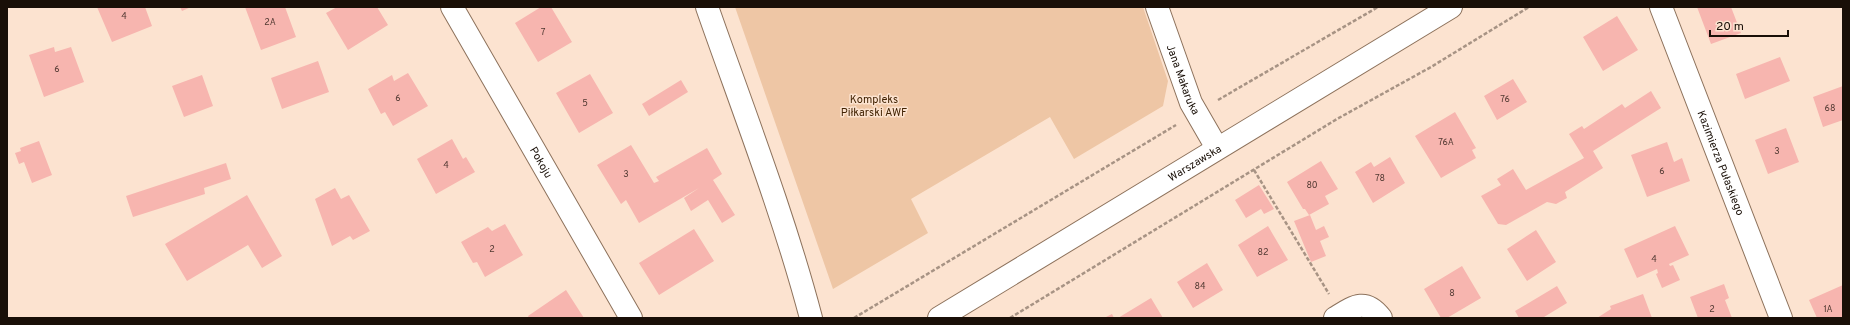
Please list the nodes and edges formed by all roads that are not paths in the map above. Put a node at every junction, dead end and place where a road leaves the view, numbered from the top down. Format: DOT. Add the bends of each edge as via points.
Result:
graph roads {
  1 [pos="452,7"];
  2 [pos="707,7"];
  3 [pos="1157,7"];
  4 [pos="1451,7"];
  5 [pos="1661,7"];
  6 [pos="1217,148"];
  7 [pos="1338,316"];
  8 [pos="631,318"];
  9 [pos="811,318"];
  10 [pos="939,318"];
  11 [pos="1381,318"];
  12 [pos="1781,318"];
  1 -- 8 [label="street, Pokoju"];
  2 -- 9 [label="street" via="784,228"];
  3 -- 6 [label="street, Jana Makaruka" via="1191,103"];
  4 -- 6 [label="street, Warszawska"];
  5 -- 12 [label="street, Kazimierza Pułaskiego"];
  6 -- 10 [label="street, Warszawska"];
  7 -- 11 [label="street" via="1363,304"];
}
